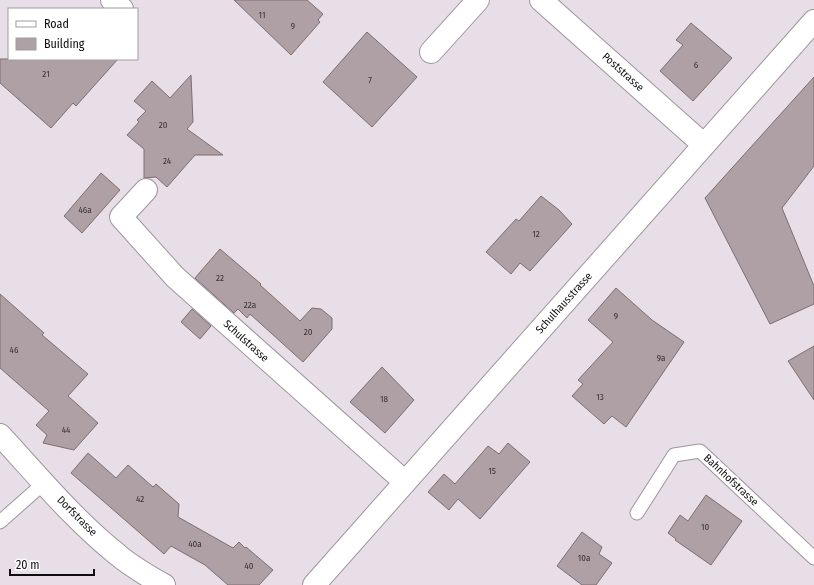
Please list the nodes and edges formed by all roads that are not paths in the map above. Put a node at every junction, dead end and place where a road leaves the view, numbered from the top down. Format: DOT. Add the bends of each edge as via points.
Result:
graph roads {
  1 [pos="112,0"];
  2 [pos="478,0"];
  3 [pos="541,0"];
  4 [pos="121,8"];
  5 [pos="814,21"];
  6 [pos="431,52"];
  7 [pos="704,145"];
  8 [pos="146,190"];
  9 [pos="0,435"];
  10 [pos="404,482"];
  11 [pos="44,483"];
  12 [pos="637,513"];
  13 [pos="0,522"];
  14 [pos="814,558"];
  15 [pos="164,585"];
  16 [pos="314,585"];
  1 -- 4 [label="street"];
  2 -- 6 [label="street"];
  3 -- 7 [label="street, Poststrasse"];
  5 -- 7 [label="street, Schulhausstrasse"];
  7 -- 10 [label="street, Schulhausstrasse"];
  8 -- 10 [label="street, Schulstrasse" via="121,217 175,278"];
  9 -- 11 [label="street, Dorfstrasse"];
  10 -- 16 [label="street, Schulhausstrasse"];
  11 -- 13 [label="lane"];
  11 -- 15 [label="street, Dorfstrasse" via="118,555"];
  12 -- 14 [label="lane, Bahnhofstrasse" via="674,455 700,451"];
}
